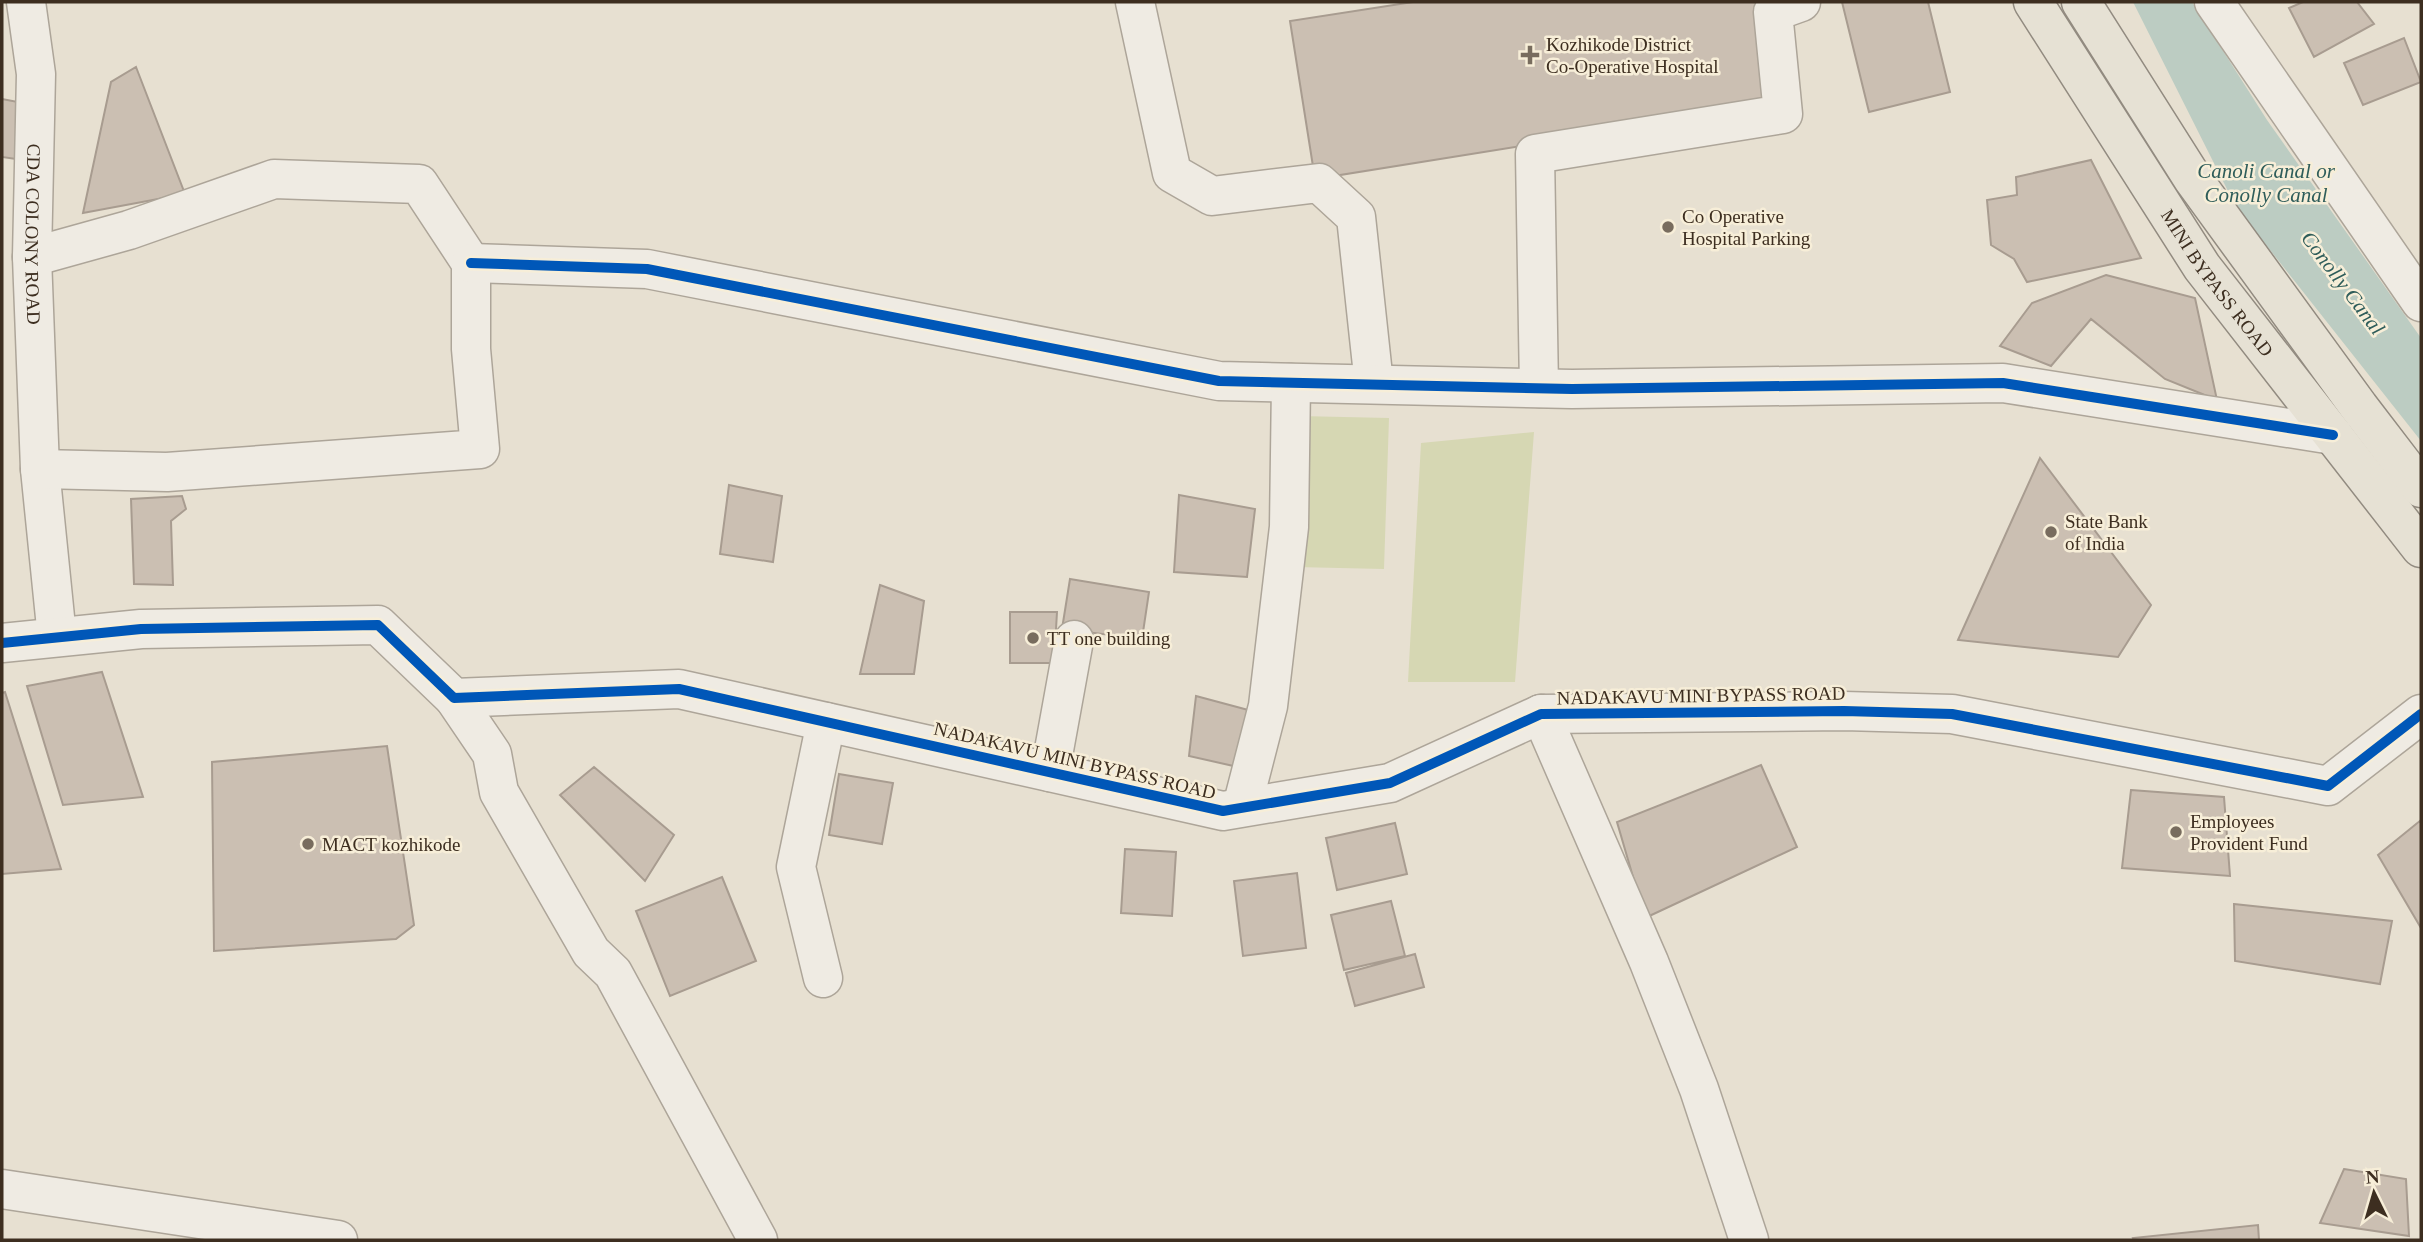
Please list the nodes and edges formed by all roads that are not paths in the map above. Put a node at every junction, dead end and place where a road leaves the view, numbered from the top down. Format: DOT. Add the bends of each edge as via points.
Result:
graph roads {
  1 [pos="26,2"];
  2 [pos="1135,2"];
  3 [pos="1801,2"];
  4 [pos="2033,2"];
  5 [pos="2081,2"];
  6 [pos="2214,2"];
  7 [pos="32,257"];
  8 [pos="471,263"];
  9 [pos="2421,302"];
  10 [pos="1291,383"];
  11 [pos="1374,384"];
  12 [pos="1539,388"];
  13 [pos="2333,435"];
  14 [pos="40,469"];
  15 [pos="2421,488"];
  16 [pos="2421,548"];
  17 [pos="57,638"];
  18 [pos="1074,640"];
  19 [pos="2,643"];
  20 [pos="454,698"];
  21 [pos="1541,714"];
  22 [pos="2421,714"];
  23 [pos="826,722"];
  24 [pos="1050,772"];
  25 [pos="1242,807"];
  26 [pos="822,978"];
  27 [pos="2,1189"];
  28 [pos="338,1240"];
  29 [pos="758,1240"];
  30 [pos="1749,1240"];
  1 -- 7 [label="street, CDA COLONY ROAD" via="36,74"];
  2 -- 11 [label="street" via="1172,173 1212,196 1319,183 1356,216"];
  3 -- 12 [label="street" via="1773,12 1783,114 1535,154"];
  4 -- 13 [label="main road, MINI BYPASS ROAD" via="2202,267"];
  5 -- 15 [label="main road" via="2193,178"];
  6 -- 9 [label="street"];
  7 -- 8 [label="street" via="129,230 274,179 419,184"];
  7 -- 14 [label="street, CDA COLONY ROAD"];
  8 -- 10 [label="street" via="647,269 1219,381"];
  8 -- 14 [label="street" via="471,349 480,449 167,472"];
  10 -- 11 [label="street"];
  10 -- 25 [label="street" via="1289,527 1268,706"];
  11 -- 12 [label="street"];
  12 -- 13 [label="street" via="2003,383"];
  13 -- 16 [label="main road, MINI BYPASS ROAD"];
  14 -- 17 [label="street, CDA COLONY ROAD"];
  17 -- 19 [label="street"];
  17 -- 20 [label="street" via="141,629 378,625"];
  18 -- 24 [label="street"];
  20 -- 23 [label="street, NADAKAVU MINI BYPASS ROAD" via="679,689"];
  20 -- 29 [label="street" via="492,754 499,792 591,952 613,973"];
  21 -- 22 [label="street, NADAKAVU MINI BYPASS ROAD" via="1952,714 2328,786"];
  21 -- 25 [label="street, NADAKAVU MINI BYPASS ROAD" via="1390,783"];
  21 -- 30 [label="street" via="1659,987 1699,1089"];
  23 -- 24 [label="street, NADAKAVU MINI BYPASS ROAD"];
  23 -- 26 [label="street" via="796,866"];
  24 -- 25 [label="street, NADAKAVU MINI BYPASS ROAD" via="1223,811"];
  27 -- 28 [label="street"];
}
